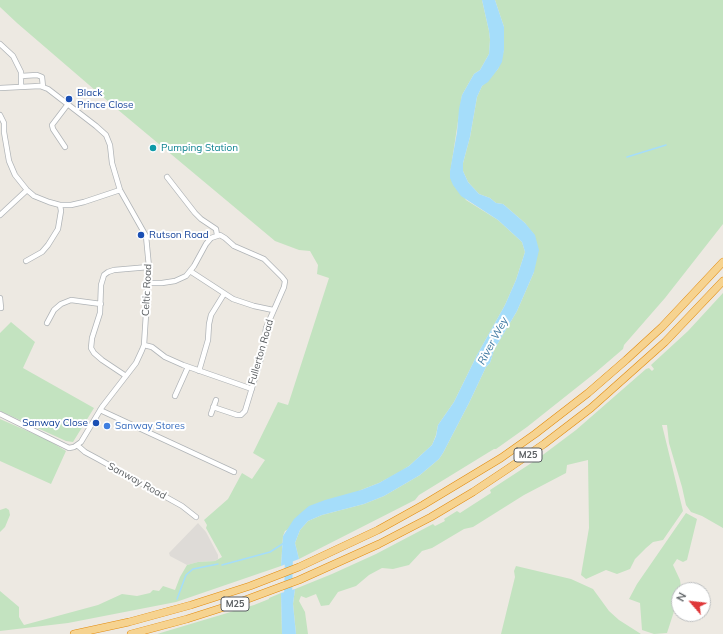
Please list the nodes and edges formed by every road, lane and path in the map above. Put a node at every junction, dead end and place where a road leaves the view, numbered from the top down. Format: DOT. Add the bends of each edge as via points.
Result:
graph roads {
  1 [pos="0,44"];
  2 [pos="22,76"];
  3 [pos="21,86"];
  4 [pos="43,87"];
  5 [pos="0,88"];
  6 [pos="68,104"];
  7 [pos="0,115"];
  8 [pos="2,132"];
  9 [pos="64,143"];
  10 [pos="167,177"];
  11 [pos="27,190"];
  12 [pos="120,190"];
  13 [pos="60,205"];
  14 [pos="0,215"];
  15 [pos="217,235"];
  16 [pos="26,261"];
  17 [pos="723,262"];
  18 [pos="149,268"];
  19 [pos="190,271"];
  20 [pos="723,281"];
  21 [pos="149,283"];
  22 [pos="224,294"];
  23 [pos="0,298"];
  24 [pos="101,304"];
  25 [pos="1,308"];
  26 [pos="273,310"];
  27 [pos="47,323"];
  28 [pos="144,345"];
  29 [pos="188,367"];
  30 [pos="199,371"];
  31 [pos="126,376"];
  32 [pos="252,388"];
  33 [pos="175,396"];
  34 [pos="216,400"];
  35 [pos="213,407"];
  36 [pos="100,410"];
  37 [pos="0,414"];
  38 [pos="211,414"];
  39 [pos="77,445"];
  40 [pos="194,448"];
  41 [pos="192,453"];
  42 [pos="234,472"];
  43 [pos="196,517"];
  44 [pos="74,634"];
  45 [pos="131,634"];
  1 -- 2 [label="street" via="12,56"];
  2 -- 3 [label="street"];
  2 -- 4 [label="street" via="37,74 42,77"];
  3 -- 4 [label="street"];
  3 -- 5 [label="street"];
  4 -- 6 [label="street"];
  6 -- 9 [label="street" via="52,124 52,129"];
  6 -- 12 [label="street" via="106,135"];
  7 -- 8 [label="street" via="4,123"];
  8 -- 11 [label="street" via="15,175"];
  10 -- 15 [label="street" via="195,213 216,230"];
  11 -- 13 [label="street" via="34,196"];
  11 -- 14 [label="street"];
  12 -- 13 [label="street" via="84,202"];
  12 -- 18 [label="street, Celtic Road" via="146,236"];
  13 -- 16 [label="street" via="58,228 48,245 42,252"];
  15 -- 19 [label="street" via="206,244"];
  15 -- 26 [label="street, Fullerton Road" via="242,251 264,259 285,281"];
  17 -- 44 [label="highway, M25" via="662,327 588,393 501,458 423,505 378,530 299,567 232,592 129,622"];
  18 -- 21 [label="street, Celtic Road"];
  18 -- 24 [label="street" via="114,270 104,275"];
  19 -- 21 [label="street" via="175,281"];
  19 -- 22 [label="street"];
  20 -- 45 [label="highway, M25" via="655,351 597,403 544,444 473,492 379,544 299,580 188,619"];
  21 -- 28 [label="street, Celtic Road"];
  22 -- 26 [label="street" via="243,303"];
  22 -- 30 [label="street" via="211,315 208,340"];
  23 -- 25 [label="street"];
  24 -- 27 [label="street" via="71,300 54,310"];
  24 -- 31 [label="street" via="91,348 102,360"];
  26 -- 32 [label="street, Fullerton Road" via="266,328 262,355"];
  28 -- 29 [label="street, Fullerton Road"];
  28 -- 31 [label="street" via="140,356"];
  29 -- 30 [label="street, Fullerton Road"];
  29 -- 33 [label="street"];
  30 -- 32 [label="street, Fullerton Road"];
  31 -- 36 [label="street"];
  32 -- 35 [label="street" via="244,411 240,415"];
  34 -- 35 [label="street"];
  35 -- 38 [label="street"];
  36 -- 39 [label="street" via="84,438"];
  36 -- 41 [label="street"];
  37 -- 39 [label="street" via="63,446 69,448"];
  39 -- 43 [label="street, Sanway Road" via="85,452 176,502"];
  40 -- 41 [label="street"];
  41 -- 42 [label="street"];
}
